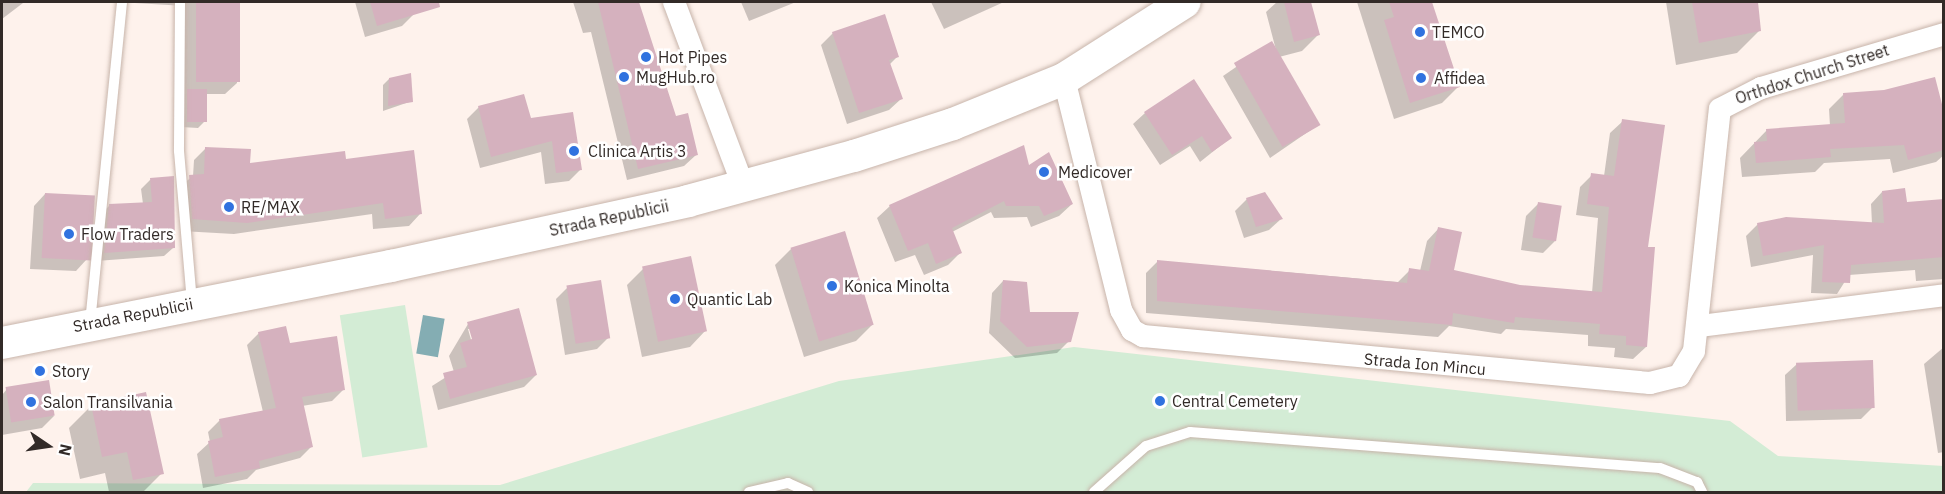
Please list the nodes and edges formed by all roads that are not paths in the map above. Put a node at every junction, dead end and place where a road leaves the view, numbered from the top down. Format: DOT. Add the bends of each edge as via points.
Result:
graph roads {
  1 [pos="122,2"];
  2 [pos="180,2"];
  3 [pos="674,2"];
  4 [pos="1185,2"];
  5 [pos="1944,34"];
  6 [pos="1064,78"];
  7 [pos="743,186"];
  8 [pos="1944,295"];
  9 [pos="192,304"];
  10 [pos="90,323"];
  11 [pos="1700,326"];
  12 [pos="2,342"];
  13 [pos="749,492"];
  14 [pos="808,492"];
  15 [pos="1094,492"];
  16 [pos="1702,492"];
  1 -- 10 [label="lane"];
  2 -- 9 [label="lane" via="179,151"];
  3 -- 7 [label="street"];
  4 -- 6 [label="street, Strada Republicii"];
  5 -- 11 [label="street, Orthdox Church Street" via="1761,88 1720,109"];
  6 -- 7 [label="street, Strada Republicii" via="953,124"];
  6 -- 11 [label="street, Strada Ion Mincu" via="1121,310 1143,336 1650,383 1670,380 1686,369"];
  7 -- 9 [label="street, Strada Republicii" via="391,266"];
  8 -- 11 [label="street"];
  9 -- 10 [label="street, Strada Republicii"];
  10 -- 12 [label="street, Strada Republicii"];
  13 -- 14 [label="lane" via="788,483"];
  15 -- 16 [label="lane" via="1146,446 1190,432 1660,468 1697,482"];
}
